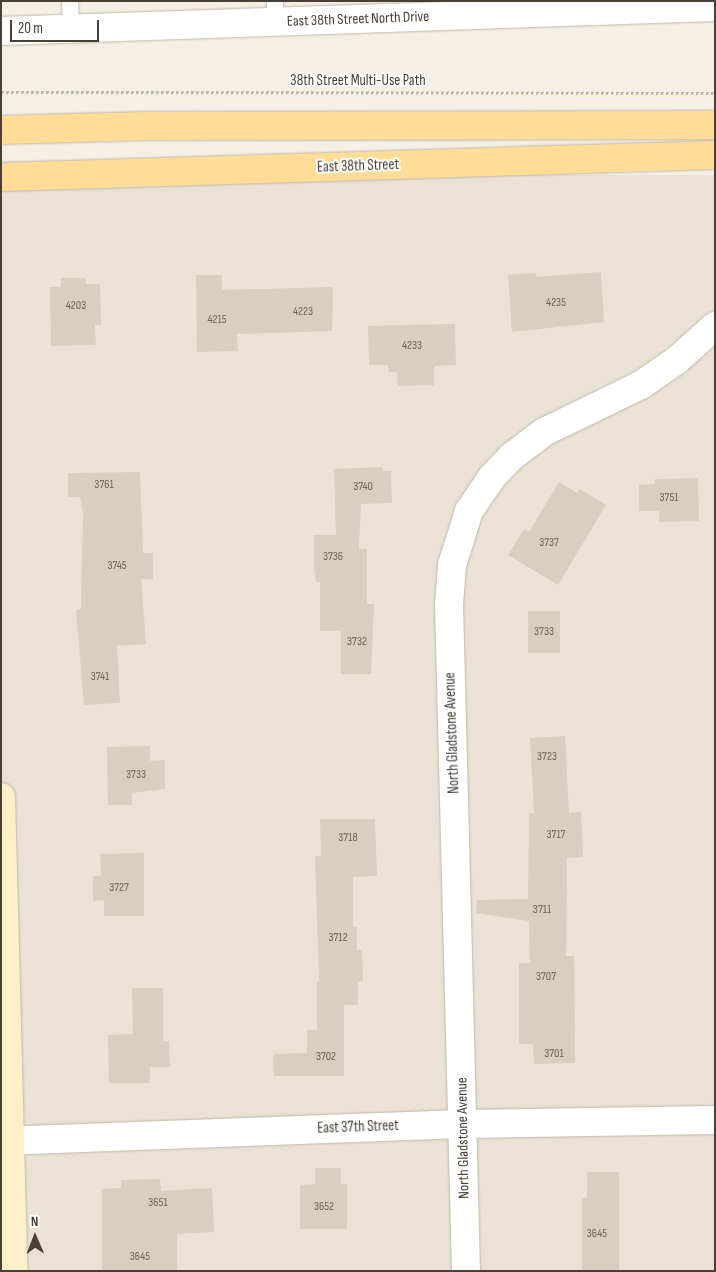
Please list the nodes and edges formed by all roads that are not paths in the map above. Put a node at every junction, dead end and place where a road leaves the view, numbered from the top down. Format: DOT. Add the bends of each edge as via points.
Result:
graph roads {
  1 [pos="70,1"];
  2 [pos="715,7"];
  3 [pos="275,11"];
  4 [pos="72,28"];
  5 [pos="1,31"];
  6 [pos="715,125"];
  7 [pos="1,130"];
  8 [pos="715,155"];
  9 [pos="1,177"];
  10 [pos="715,326"];
  11 [pos="1,797"];
  12 [pos="715,1120"];
  13 [pos="462,1124"];
  14 [pos="6,1140"];
  15 [pos="13,1271"];
  16 [pos="466,1271"];
  1 -- 4 [label="lane"];
  2 -- 3 [label="street, East 38th Street North Drive"];
  3 -- 4 [label="street, East 38th Street North Drive"];
  4 -- 5 [label="street, East 38th Street North Drive"];
  6 -- 7 [label="main road" via="146,126"];
  8 -- 9 [label="main road, East 38th Street"];
  10 -- 13 [label="street, North Gladstone Avenue" via="677,360 641,385 556,426 521,448 488,483 470,511 459,538 452,565 449,605"];
  11 -- 14 [label="street"];
  12 -- 13 [label="street, East 37th Street"];
  13 -- 14 [label="street, East 37th Street"];
  13 -- 16 [label="street, North Gladstone Avenue"];
  14 -- 15 [label="street"];
}
